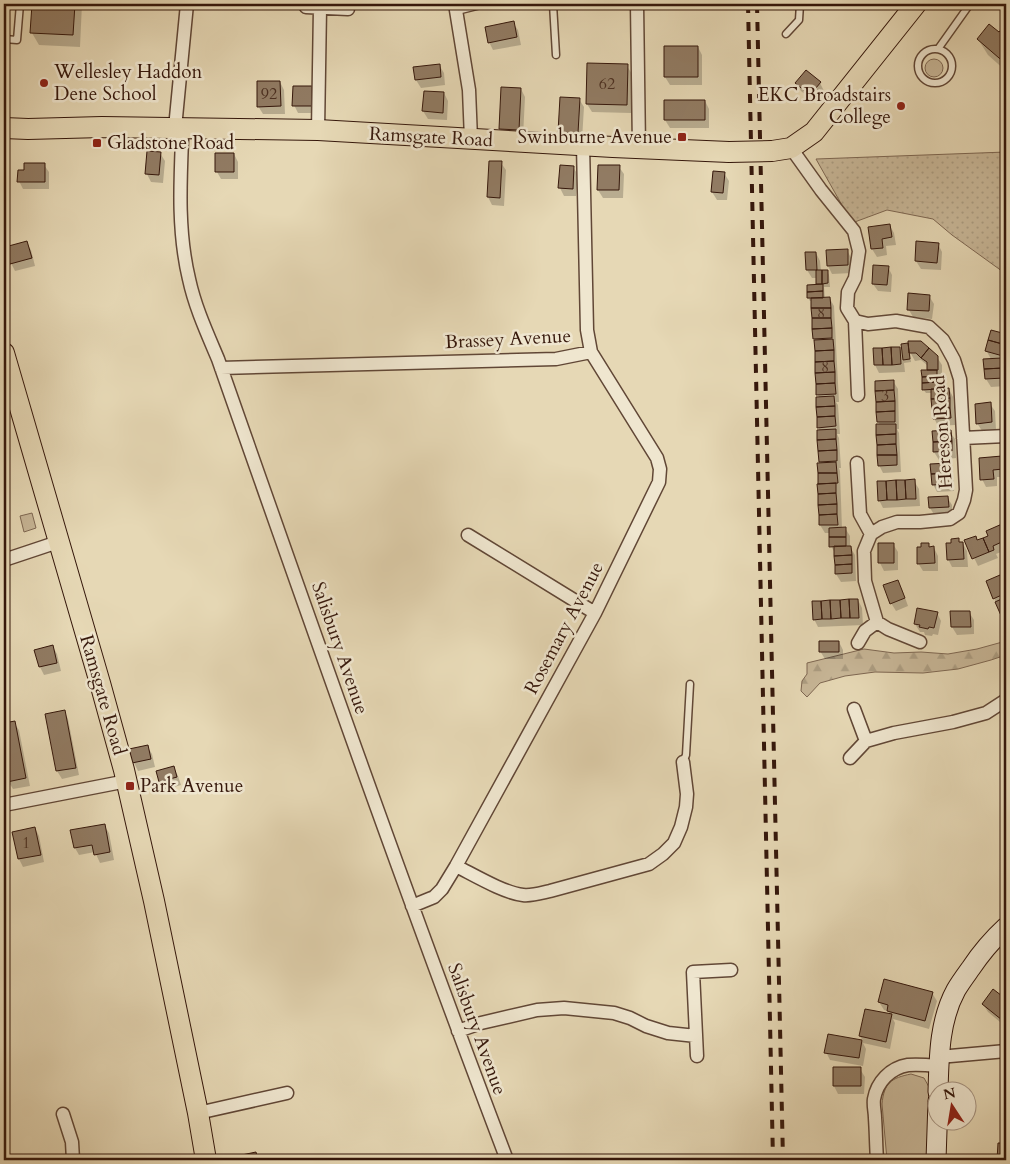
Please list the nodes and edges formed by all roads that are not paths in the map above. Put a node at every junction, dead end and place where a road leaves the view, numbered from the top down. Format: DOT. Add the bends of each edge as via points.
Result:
graph roads {
  1 [pos="20,4"];
  2 [pos="187,4"];
  3 [pos="486,4"];
  4 [pos="553,4"];
  5 [pos="637,4"];
  6 [pos="800,4"];
  7 [pos="916,4"];
  8 [pos="970,4"];
  9 [pos="306,7"];
  10 [pos="320,8"];
  11 [pos="456,8"];
  12 [pos="348,9"];
  13 [pos="786,34"];
  14 [pos="4,39"];
  15 [pos="938,49"];
  16 [pos="556,55"];
  17 [pos="4,128"];
  18 [pos="28,129"];
  19 [pos="318,130"];
  20 [pos="178,134"];
  21 [pos="472,139"];
  22 [pos="4,140"];
  23 [pos="583,145"];
  24 [pos="639,148"];
  25 [pos="782,149"];
  26 [pos="855,321"];
  27 [pos="4,352"];
  28 [pos="590,352"];
  29 [pos="221,368"];
  30 [pos="858,395"];
  31 [pos="1006,436"];
  32 [pos="963,438"];
  33 [pos="856,463"];
  34 [pos="871,534"];
  35 [pos="468,535"];
  36 [pos="58,542"];
  37 [pos="4,560"];
  38 [pos="595,613"];
  39 [pos="877,622"];
  40 [pos="920,642"];
  41 [pos="858,643"];
  42 [pos="690,684"];
  43 [pos="1006,700"];
  44 [pos="854,709"];
  45 [pos="866,741"];
  46 [pos="850,758"];
  47 [pos="683,762"];
  48 [pos="127,781"];
  49 [pos="4,805"];
  50 [pos="456,866"];
  51 [pos="412,906"];
  52 [pos="1006,928"];
  53 [pos="731,970"];
  54 [pos="458,1031"];
  55 [pos="696,1036"];
  56 [pos="1006,1051"];
  57 [pos="698,1056"];
  58 [pos="939,1061"];
  59 [pos="938,1082"];
  60 [pos="288,1093"];
  61 [pos="198,1113"];
  62 [pos="63,1114"];
  63 [pos="937,1132"];
  64 [pos="73,1160"];
  65 [pos="206,1160"];
  66 [pos="507,1160"];
  67 [pos="877,1160"];
  68 [pos="936,1160"];
  1 -- 14 [label="lane" via="17,40"];
  2 -- 20 [label="street"];
  3 -- 11 [label="lane"];
  4 -- 16 [label="lane"];
  5 -- 24 [label="street"];
  6 -- 13 [label="lane" via="798,20"];
  7 -- 25 [label="main road" via="814,132"];
  8 -- 15 [label="lane"];
  9 -- 10 [label="street"];
  10 -- 12 [label="street"];
  10 -- 19 [label="street"];
  11 -- 21 [label="street" via="469,90"];
  15 -- 15 [label="lane" via="922,54 918,65 925,80 936,83 946,79 952,70 951,58"];
  17 -- 18 [label="main road, Ramsgate Road"];
  18 -- 20 [label="main road, Ramsgate Road" via="102,127"];
  18 -- 22 [label="main road, Ramsgate Road"];
  19 -- 20 [label="main road, Ramsgate Road"];
  19 -- 21 [label="main road, Ramsgate Road"];
  20 -- 29 [label="street, Salisbury Avenue" via="181,234 189,279 201,320"];
  21 -- 23 [label="main road, Ramsgate Road"];
  23 -- 24 [label="main road, Ramsgate Road"];
  23 -- 28 [label="street, Brassey Avenue"];
  24 -- 25 [label="main road, Ramsgate Road, bridge" via="729,152"];
  25 -- 26 [label="street" via="821,190 854,232 859,251 847,308"];
  26 -- 30 [label="street"];
  26 -- 32 [label="street, Hereson Road" via="868,324 896,321 929,327 943,340 960,379"];
  27 -- 36 [label="main road, Ramsgate Road"];
  28 -- 29 [label="street, Brassey Avenue" via="556,359"];
  28 -- 38 [label="street, Rosemary Avenue" via="658,458 660,468 659,482"];
  29 -- 51 [label="street, Salisbury Avenue"];
  31 -- 32 [label="street"];
  32 -- 34 [label="street, Hereson Road" via="966,490 959,513 950,519 897,522"];
  33 -- 34 [label="street" via="860,514"];
  34 -- 39 [label="street" via="864,551 865,580"];
  35 -- 38 [label="street"];
  36 -- 37 [label="street"];
  36 -- 48 [label="main road, Ramsgate Road"];
  38 -- 50 [label="street, Rosemary Avenue"];
  39 -- 40 [label="street"];
  39 -- 41 [label="street" via="865,631"];
  42 -- 47 [label="lane"];
  43 -- 45 [label="street" via="986,712 953,722 894,732"];
  44 -- 45 [label="street"];
  45 -- 46 [label="street"];
  47 -- 50 [label="street" via="687,794 681,827 674,843 649,864 524,895 510,893"];
  48 -- 49 [label="street"];
  48 -- 61 [label="main road, Ramsgate Road"];
  50 -- 51 [label="street, Rosemary Avenue" via="434,897"];
  51 -- 54 [label="street, Salisbury Avenue"];
  52 -- 58 [label="street" via="977,959 956,991 944,1023"];
  53 -- 55 [label="street" via="693,972"];
  54 -- 55 [label="street" via="538,1010 564,1008 614,1013 668,1033"];
  54 -- 66 [label="street, Salisbury Avenue"];
  55 -- 57 [label="street"];
  56 -- 58 [label="street"];
  58 -- 59 [label="street"];
  58 -- 67 [label="street" via="898,1068 878,1086 874,1100"];
  60 -- 61 [label="street"];
  61 -- 65 [label="main road, Ramsgate Road"];
  62 -- 64 [label="street" via="72,1142"];
  63 -- 68 [label="street"];
}
